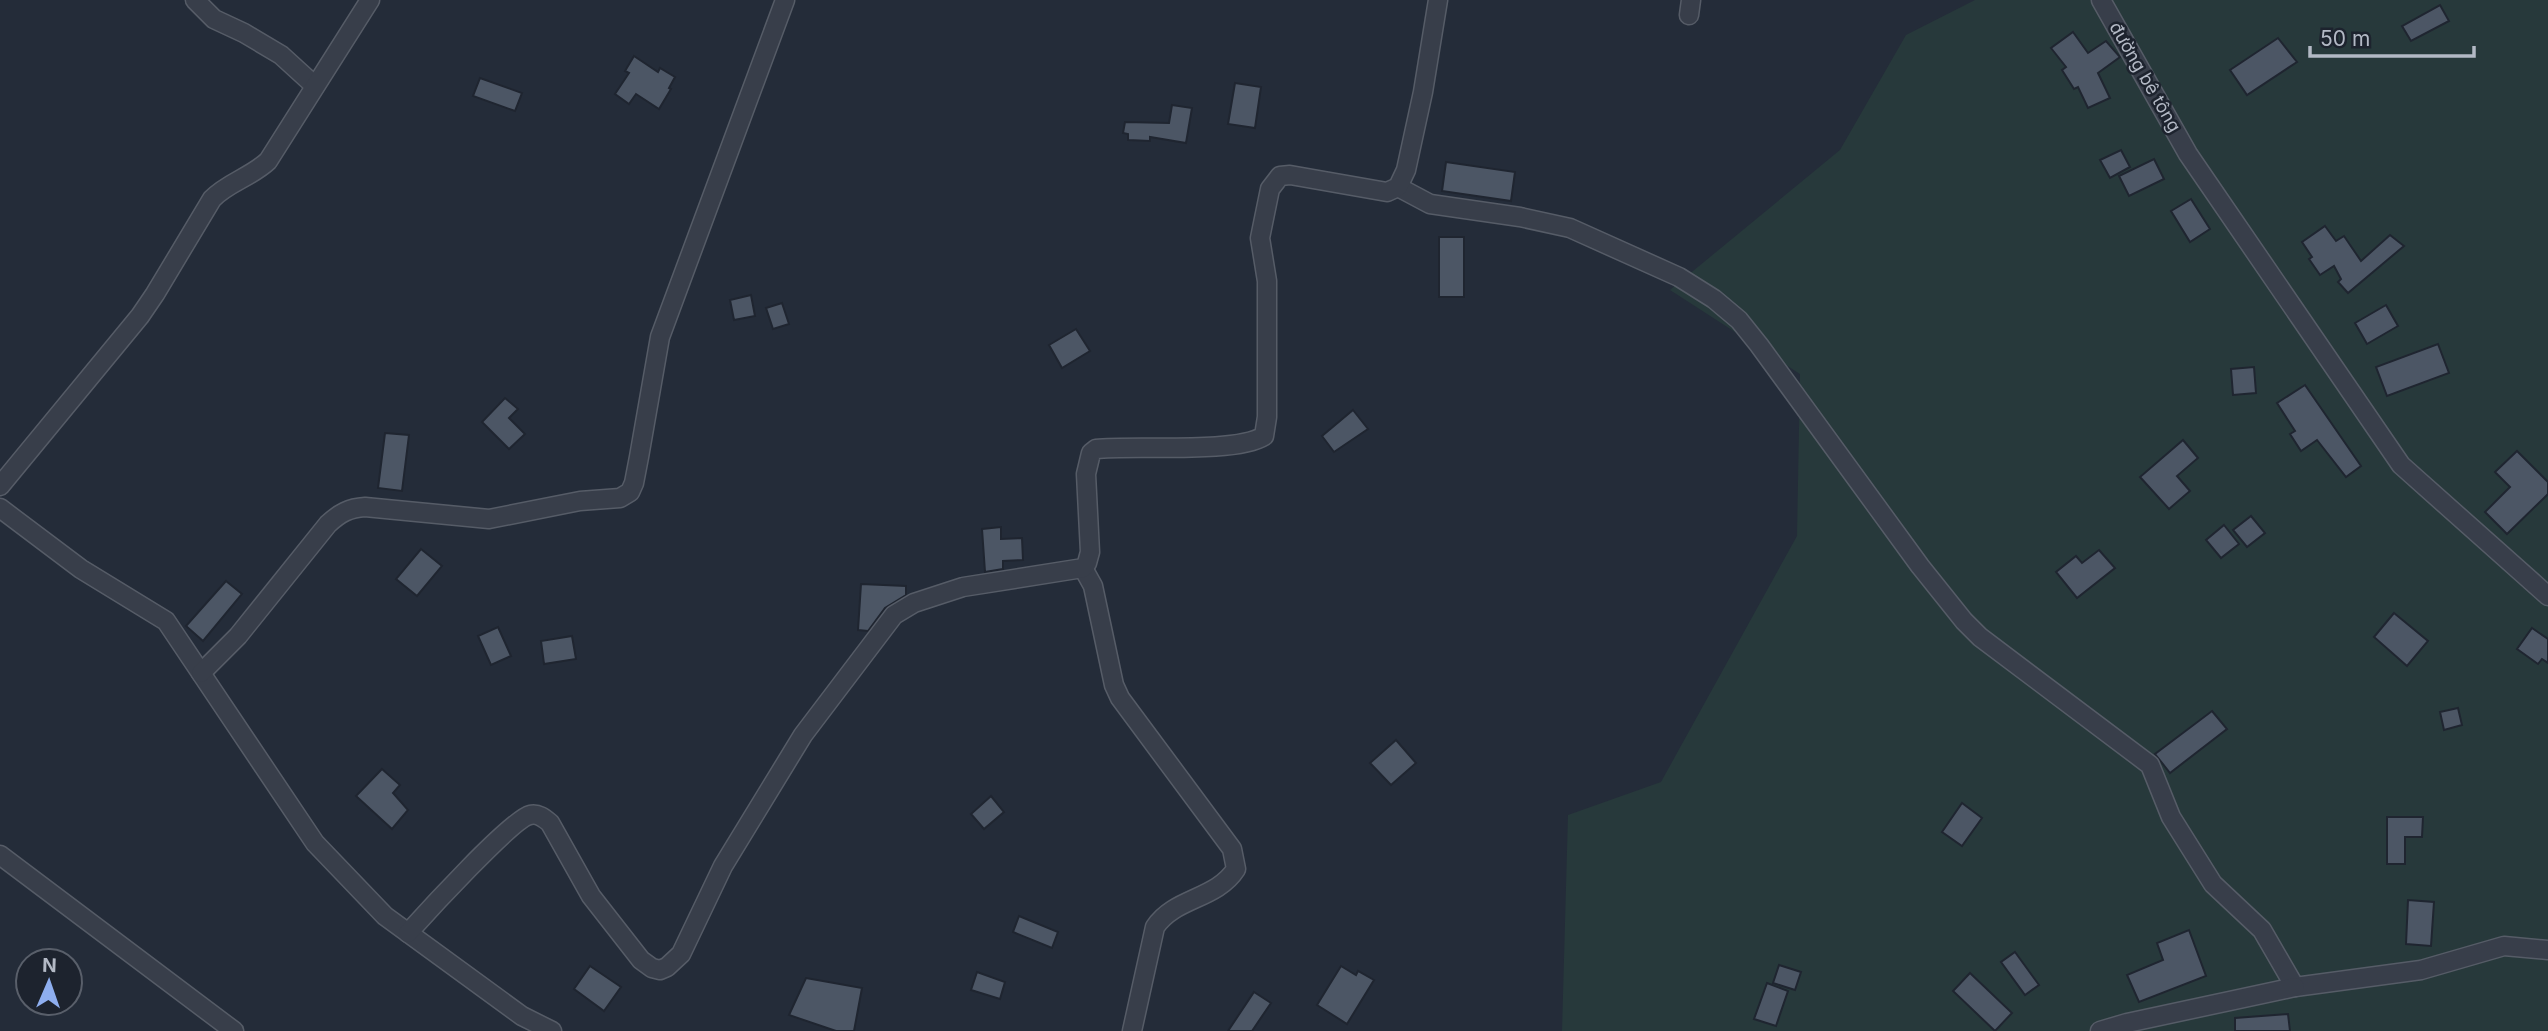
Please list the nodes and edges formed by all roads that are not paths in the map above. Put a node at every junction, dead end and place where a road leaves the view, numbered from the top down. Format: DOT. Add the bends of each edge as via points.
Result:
graph roads {
  1 [pos="195,0"];
  2 [pos="370,0"];
  3 [pos="785,0"];
  4 [pos="1438,0"];
  5 [pos="2101,0"];
  6 [pos="315,86"];
  7 [pos="1398,187"];
  8 [pos="0,485"];
  9 [pos="0,508"];
  10 [pos="1083,568"];
  11 [pos="2548,596"];
  12 [pos="201,673"];
  13 [pos="0,855"];
  14 [pos="408,933"];
  15 [pos="2548,950"];
  16 [pos="2295,987"];
  17 [pos="234,1031"];
  18 [pos="552,1031"];
  19 [pos="1132,1031"];
  20 [pos="2100,1031"];
  1 -- 6 [label="street" via="214,19 281,55"];
  2 -- 6 [label="street"];
  3 -- 12 [label="street" via="660,337 629,492 620,498 580,500 489,519 365,507 341,513"];
  4 -- 7 [label="street" via="1423,92"];
  5 -- 11 [label="street, đường bê tông" via="2189,154 2400,465"];
  6 -- 8 [label="street" via="268,161 212,199 140,316"];
  7 -- 10 [label="street" via="1387,192 1290,176 1274,180 1260,238 1267,281 1264,436 1223,445 1096,449 1086,474 1090,552"];
  7 -- 16 [label="street" via="1430,204 1570,228 1679,277 1739,320 1964,621 2150,765 2171,817 2206,873 2262,930"];
  9 -- 12 [label="street" via="81,569 166,621"];
  10 -- 14 [label="street" via="963,587 914,603 894,615 803,735 723,866 681,954 667,967 652,968 641,960 591,895 550,823 531,814 489,849"];
  10 -- 19 [label="street" via="1093,586 1120,698 1232,849 1236,869 1228,881 1173,908 1154,926"];
  12 -- 14 [label="street" via="315,843 385,916"];
  13 -- 17 [label="street"];
  14 -- 18 [label="street" via="522,1016"];
  15 -- 16 [label="street" via="2504,946 2421,970"];
  16 -- 20 [label="street"];
}
